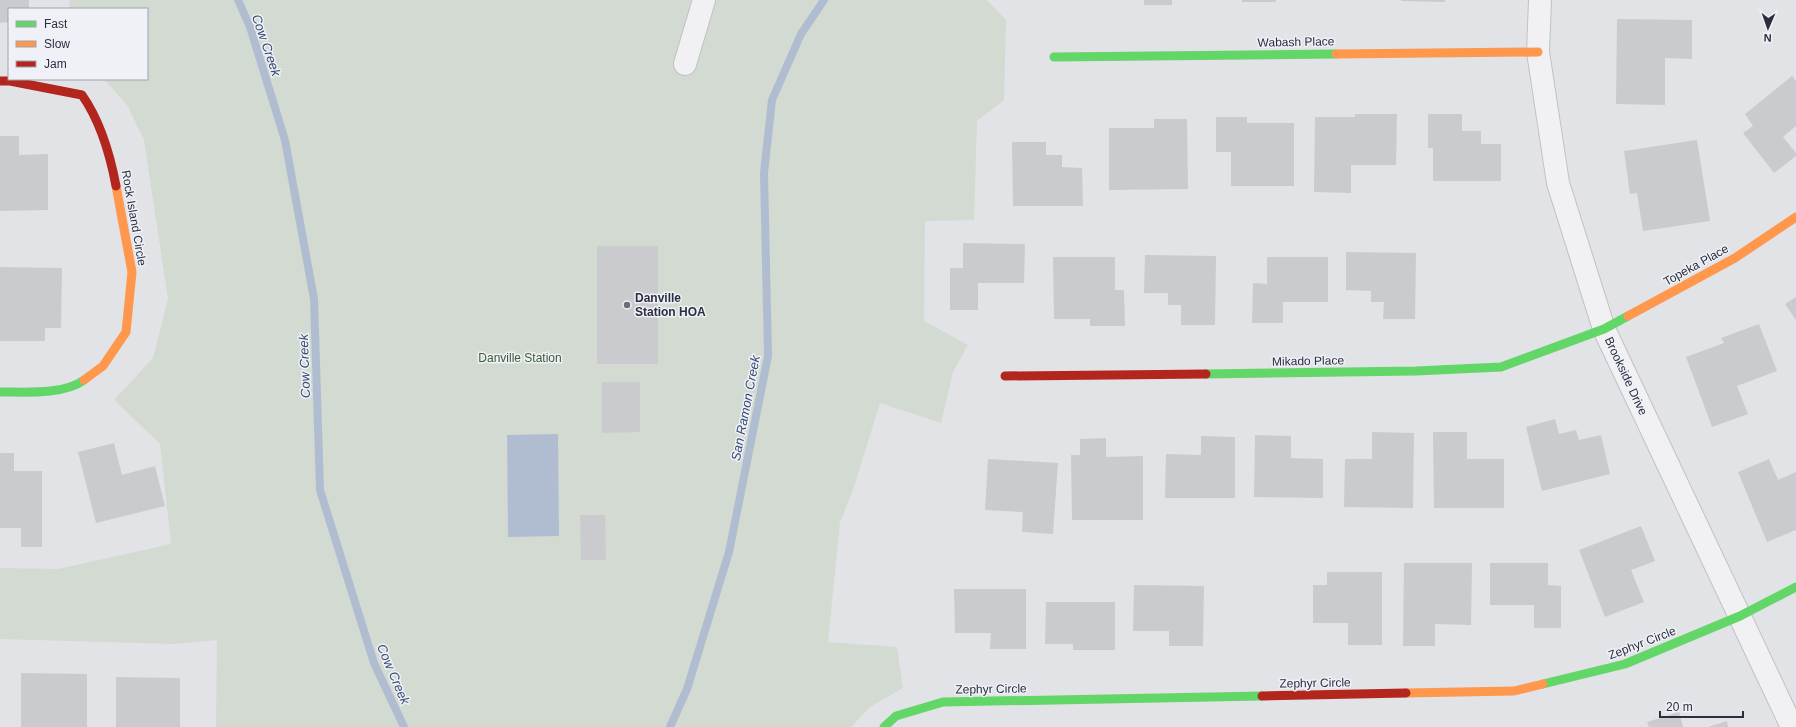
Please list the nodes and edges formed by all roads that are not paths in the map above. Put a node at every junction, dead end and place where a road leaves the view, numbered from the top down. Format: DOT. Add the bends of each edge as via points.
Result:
graph roads {
  1 [pos="704,0"];
  2 [pos="1540,0"];
  3 [pos="1538,52"];
  4 [pos="1054,57"];
  5 [pos="685,64"];
  6 [pos="0,81"];
  7 [pos="1796,217"];
  8 [pos="1604,329"];
  9 [pos="1005,376"];
  10 [pos="0,392"];
  11 [pos="1796,587"];
  12 [pos="1740,616"];
  13 [pos="884,727"];
  14 [pos="1792,727"];
  1 -- 5 [label="street"];
  2 -- 3 [label="street, Brookside Drive"];
  3 -- 4 [label="street, Wabash Place"];
  3 -- 8 [label="street, Brookside Drive" via="1558,183"];
  6 -- 10 [label="street, Rock Island Circle" via="82,95 94,112 112,163 132,272 126,332 103,366 76,386 38,392"];
  7 -- 8 [label="street, Topeka Place" via="1735,258"];
  8 -- 9 [label="street, Mikado Place" via="1501,367 1416,371"];
  8 -- 12 [label="street, Brookside Drive"];
  11 -- 12 [label="street, Zephyr Circle"];
  12 -- 13 [label="street, Zephyr Circle" via="1625,664 1514,691 943,702 896,716"];
  12 -- 14 [label="street, Brookside Drive"];
}
